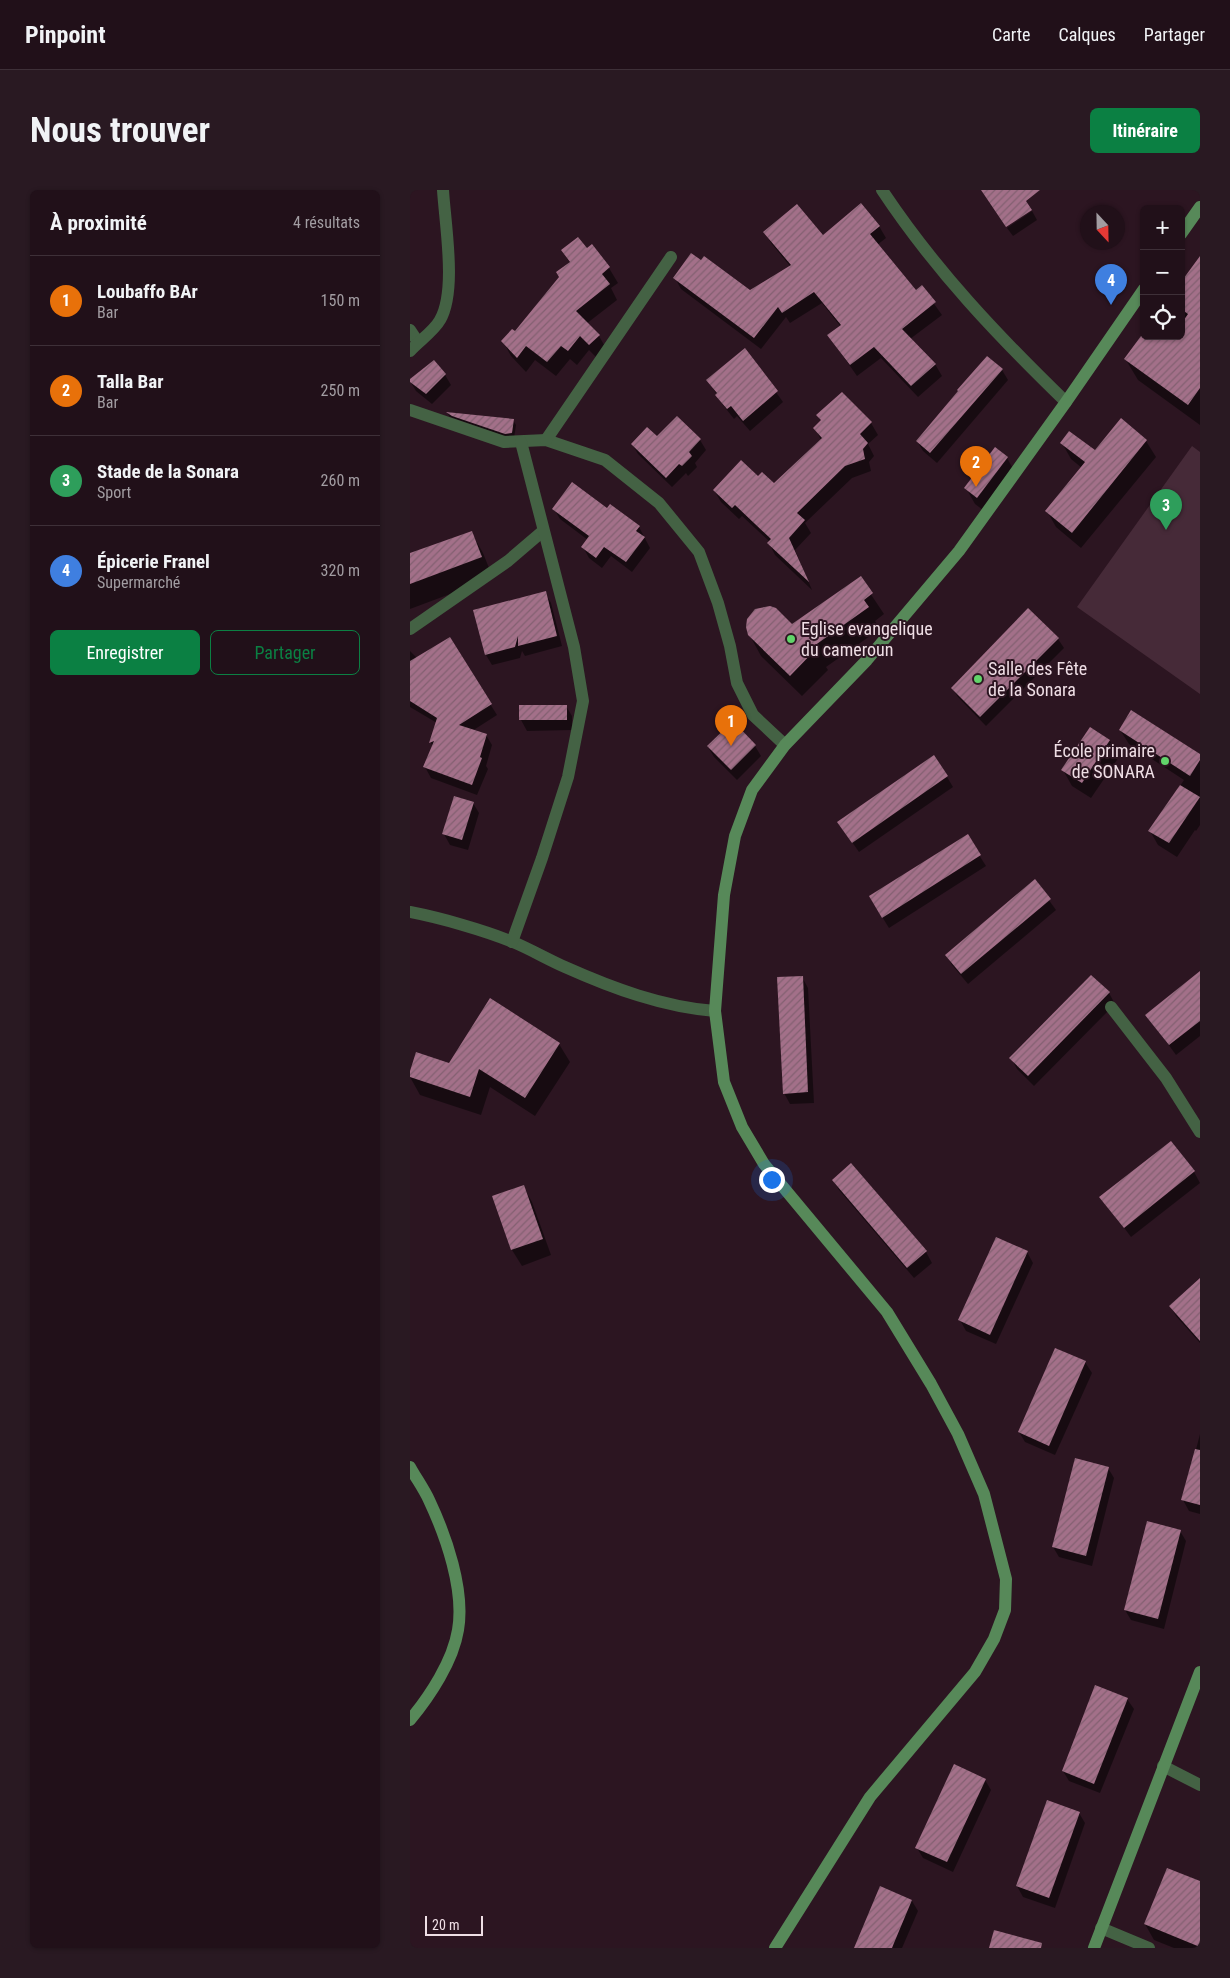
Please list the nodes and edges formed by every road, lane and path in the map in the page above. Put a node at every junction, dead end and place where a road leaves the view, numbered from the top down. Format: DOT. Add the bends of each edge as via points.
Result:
graph roads {
  1 [pos="443,190"];
  2 [pos="882,190"];
  3 [pos="1200,206"];
  4 [pos="1185,228"];
  5 [pos="671,257"];
  6 [pos="1140,295"];
  7 [pos="410,330"];
  8 [pos="414,346"];
  9 [pos="1066,402"];
  10 [pos="410,410"];
  11 [pos="546,440"];
  12 [pos="521,442"];
  13 [pos="543,531"];
  14 [pos="410,629"];
  15 [pos="785,744"];
  16 [pos="410,912"];
  17 [pos="512,942"];
  18 [pos="1111,1007"];
  19 [pos="715,1011"];
  20 [pos="1200,1132"];
  21 [pos="410,1467"];
  22 [pos="1200,1672"];
  23 [pos="410,1720"];
  24 [pos="1163,1766"];
  25 [pos="1200,1785"];
  26 [pos="1101,1928"];
  27 [pos="775,1948"];
  28 [pos="1094,1948"];
  29 [pos="1149,1948"];
  1 -- 8 [label="street" via="448,303 439,322"];
  2 -- 9 [label="street" via="964,299"];
  3 -- 4 [label="street"];
  5 -- 11 [label="street"];
  6 -- 9 [label="street"];
  7 -- 8 [label="street"];
  9 -- 15 [label="street" via="959,551 867,660"];
  10 -- 12 [label="street" via="504,442"];
  11 -- 12 [label="street"];
  11 -- 15 [label="street" via="605,460 659,502 699,552 718,603 737,683 753,714"];
  12 -- 13 [label="street"];
  13 -- 14 [label="street" via="508,562"];
  13 -- 17 [label="street" via="574,647 583,702 568,777"];
  15 -- 19 [label="street" via="752,790 735,836 724,895"];
  16 -- 17 [label="street"];
  17 -- 19 [label="street" via="572,970 646,998"];
  18 -- 20 [label="street" via="1166,1078"];
  19 -- 27 [label="street" via="724,1082 742,1127 764,1164 887,1312 931,1384 958,1434 984,1494 1006,1579 1005,1610 994,1639 975,1672 870,1797"];
  21 -- 23 [label="street" via="429,1498 445,1538 459,1606 458,1630 447,1664"];
  22 -- 24 [label="street"];
  24 -- 25 [label="street"];
  24 -- 26 [label="street"];
  26 -- 28 [label="street"];
  26 -- 29 [label="street"];
}
